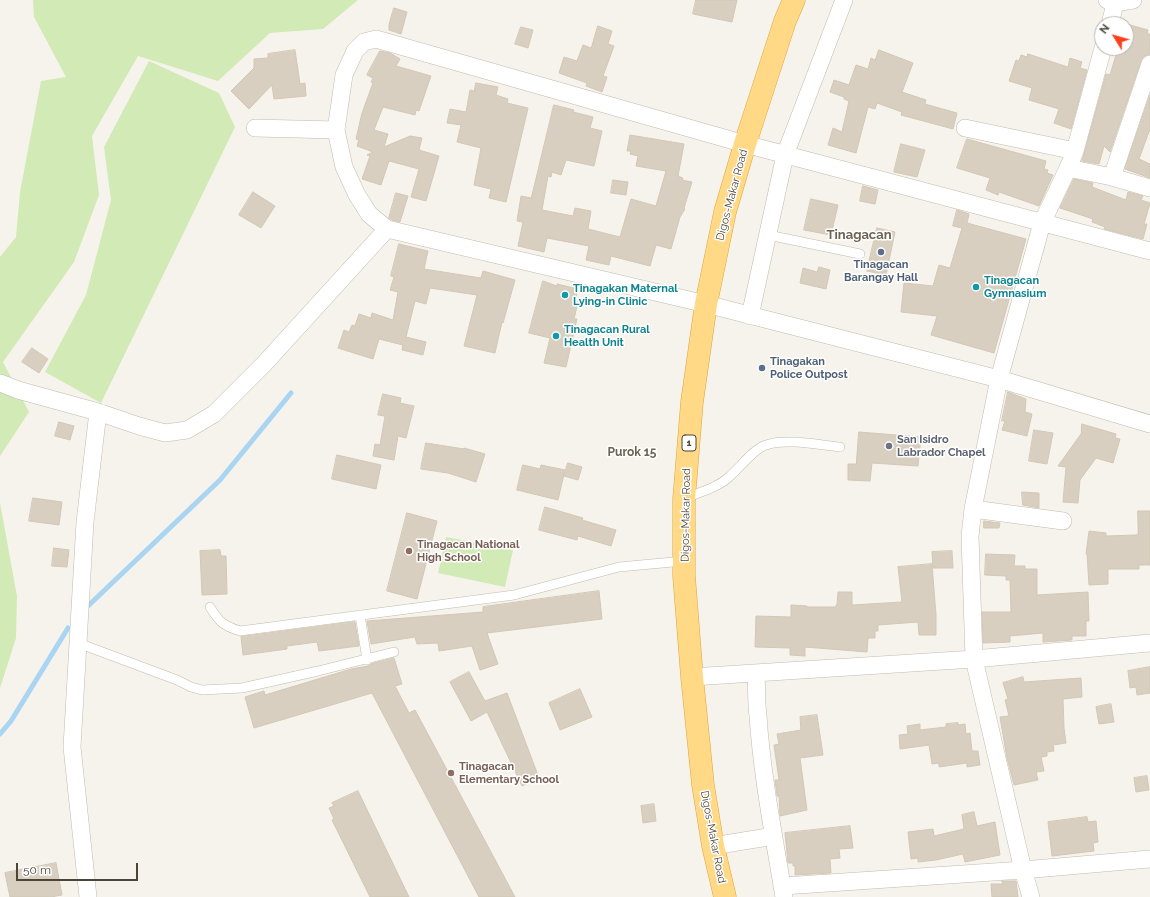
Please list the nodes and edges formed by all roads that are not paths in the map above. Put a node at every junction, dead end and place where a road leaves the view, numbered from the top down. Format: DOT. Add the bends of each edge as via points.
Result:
graph roads {
  1 [pos="794,0"];
  2 [pos="844,0"];
  3 [pos="1134,0"];
  4 [pos="1113,1"];
  5 [pos="1111,16"];
  6 [pos="1101,56"];
  7 [pos="1150,64"];
  8 [pos="255,128"];
  9 [pos="965,128"];
  10 [pos="336,130"];
  11 [pos="745,144"];
  12 [pos="1075,151"];
  13 [pos="785,155"];
  14 [pos="1068,168"];
  15 [pos="1112,177"];
  16 [pos="1150,188"];
  17 [pos="1042,223"];
  18 [pos="387,229"];
  19 [pos="768,235"];
  20 [pos="1150,251"];
  21 [pos="860,254"];
  22 [pos="706,304"];
  23 [pos="750,316"];
  24 [pos="999,379"];
  25 [pos="0,383"];
  26 [pos="98,412"];
  27 [pos="1150,424"];
  28 [pos="840,447"];
  29 [pos="684,499"];
  30 [pos="973,509"];
  31 [pos="1063,521"];
  32 [pos="684,561"];
  33 [pos="210,607"];
  34 [pos="360,615"];
  35 [pos="78,643"];
  36 [pos="1150,643"];
  37 [pos="394,652"];
  38 [pos="974,659"];
  39 [pos="367,660"];
  40 [pos="756,673"];
  41 [pos="692,677"];
  42 [pos="774,836"];
  43 [pos="713,846"];
  44 [pos="1150,859"];
  45 [pos="1022,870"];
  46 [pos="784,892"];
  47 [pos="88,897"];
  48 [pos="724,897"];
  49 [pos="1031,897"];
  1 -- 11 [label="highway, Digos-Makar Road / 1"];
  2 -- 13 [label="street"];
  3 -- 4 [label="street"];
  4 -- 5 [label="street"];
  6 -- 12 [label="street"];
  7 -- 15 [label="street"];
  8 -- 10 [label="street"];
  9 -- 12 [label="street"];
  10 -- 11 [label="street" via="344,75 355,51 364,42 376,39"];
  10 -- 18 [label="street" via="344,167 357,195 369,214"];
  11 -- 13 [label="street"];
  11 -- 22 [label="highway, Digos-Makar Road / 1" via="725,212"];
  12 -- 14 [label="street"];
  13 -- 17 [label="street"];
  13 -- 19 [label="street"];
  14 -- 15 [label="street"];
  14 -- 17 [label="street"];
  15 -- 16 [label="street"];
  17 -- 20 [label="street"];
  17 -- 24 [label="street"];
  18 -- 22 [label="street"];
  18 -- 26 [label="street" via="264,364 214,414 187,430 165,433"];
  19 -- 21 [label="lane"];
  19 -- 23 [label="street"];
  22 -- 23 [label="street"];
  22 -- 29 [label="highway, Digos-Makar Road / 1" via="692,402"];
  23 -- 24 [label="street"];
  24 -- 27 [label="street"];
  24 -- 30 [label="street"];
  25 -- 26 [label="street"];
  26 -- 35 [label="street" via="84,522"];
  28 -- 29 [label="lane" via="783,442 767,444 728,478"];
  29 -- 32 [label="highway, Digos-Makar Road / 1"];
  30 -- 31 [label="street"];
  30 -- 38 [label="street" via="970,536"];
  32 -- 34 [label="lane" via="619,567 514,595"];
  32 -- 41 [label="highway, Digos-Makar Road / 1"];
  33 -- 34 [label="lane" via="218,621 240,631"];
  34 -- 39 [label="lane"];
  35 -- 39 [label="lane" via="202,690 242,688"];
  35 -- 47 [label="street" via="72,748"];
  36 -- 38 [label="street"];
  37 -- 39 [label="lane"];
  38 -- 40 [label="street"];
  38 -- 45 [label="street"];
  40 -- 41 [label="street"];
  40 -- 42 [label="street" via="758,716"];
  41 -- 43 [label="highway, Digos-Makar Road / 1" via="703,786"];
  42 -- 43 [label="street"];
  42 -- 46 [label="street"];
  43 -- 48 [label="highway, Digos-Makar Road / 1"];
  44 -- 45 [label="street"];
  45 -- 46 [label="street"];
  45 -- 49 [label="street"];
}
